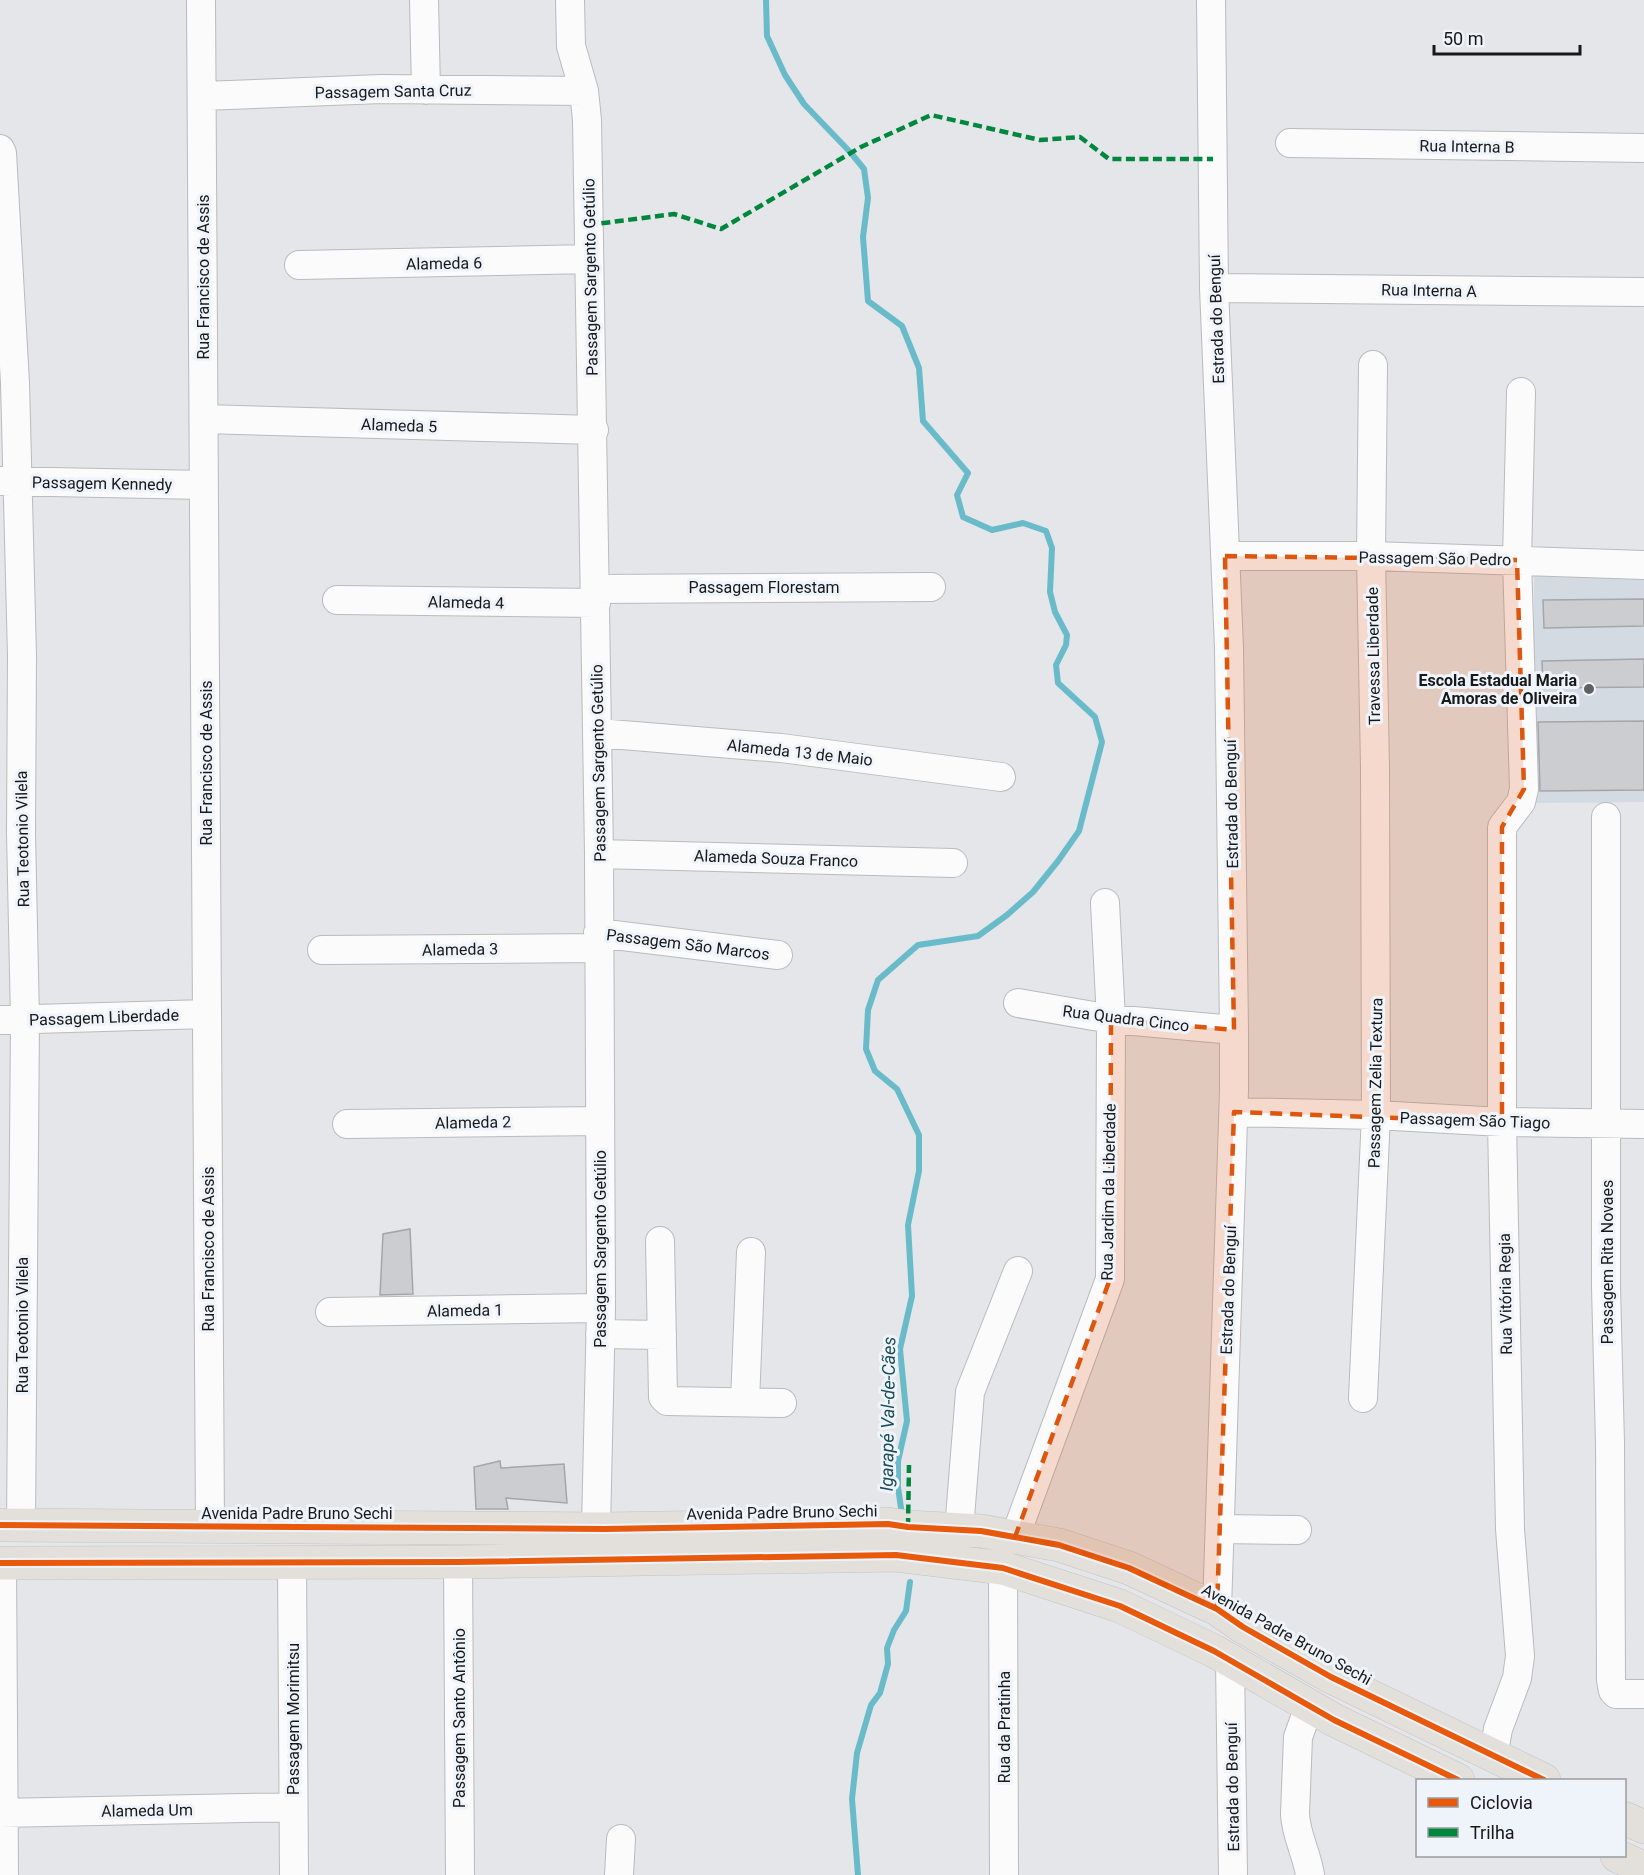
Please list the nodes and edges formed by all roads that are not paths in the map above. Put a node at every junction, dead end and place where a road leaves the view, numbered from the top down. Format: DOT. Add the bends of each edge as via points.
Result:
graph roads {
  1 [pos="201,0"];
  2 [pos="424,0"];
  3 [pos="570,0"];
  4 [pos="1210,0"];
  5 [pos="426,90"];
  6 [pos="584,91"];
  7 [pos="202,96"];
  8 [pos="1290,143"];
  9 [pos="1644,148"];
  10 [pos="1,151"];
  11 [pos="589,259"];
  12 [pos="299,265"];
  13 [pos="1214,288"];
  14 [pos="1644,292"];
  15 [pos="5,315"];
  16 [pos="1373,365"];
  17 [pos="1521,392"];
  18 [pos="204,419"];
  19 [pos="594,430"];
  20 [pos="9,481"];
  21 [pos="204,485"];
  22 [pos="1225,556"];
  23 [pos="1371,556"];
  24 [pos="1517,560"];
  25 [pos="1644,564"];
  26 [pos="931,587"];
  27 [pos="596,596"];
  28 [pos="337,600"];
  29 [pos="11,656"];
  30 [pos="598,733"];
  31 [pos="1375,767"];
  32 [pos="1001,777"];
  33 [pos="1605,818"];
  34 [pos="11,833"];
  35 [pos="599,854"];
  36 [pos="953,863"];
  37 [pos="1105,903"];
  38 [pos="598,940"];
  39 [pos="322,951"];
  40 [pos="778,955"];
  41 [pos="1018,1003"];
  42 [pos="207,1014"];
  43 [pos="1111,1018"];
  44 [pos="12,1020"];
  45 [pos="1234,1030"];
  46 [pos="1234,1112"];
  47 [pos="1376,1115"];
  48 [pos="600,1121"];
  49 [pos="1502,1122"];
  50 [pos="347,1124"];
  51 [pos="1607,1124"];
  52 [pos="1644,1124"];
  53 [pos="11,1204"];
  54 [pos="660,1240"];
  55 [pos="751,1252"];
  56 [pos="1018,1270"];
  57 [pos="330,1312"];
  58 [pos="601,1321"];
  59 [pos="662,1335"];
  60 [pos="1363,1398"];
  61 [pos="745,1402"];
  62 [pos="783,1403"];
  63 [pos="11,1525"];
  64 [pos="210,1526"];
  65 [pos="597,1528"];
  66 [pos="1221,1529"];
  67 [pos="959,1530"];
  68 [pos="1297,1530"];
  69 [pos="1015,1537"];
  70 [pos="458,1562"];
  71 [pos="1,1563"];
  72 [pos="292,1563"];
  73 [pos="1003,1574"];
  74 [pos="1217,1609"];
  75 [pos="1230,1662"];
  76 [pos="1636,1694"];
  77 [pos="1309,1707"];
  78 [pos="1493,1757"];
  79 [pos="1456,1779"];
  80 [pos="1542,1779"];
  81 [pos="293,1807"];
  82 [pos="2,1813"];
  83 [pos="1626,1819"];
  84 [pos="1644,1827"];
  85 [pos="621,1839"];
  86 [pos="1619,1857"];
  87 [pos="1644,1868"];
  88 [pos="4,1875"];
  89 [pos="294,1875"];
  90 [pos="464,1875"];
  91 [pos="620,1875"];
  92 [pos="1004,1875"];
  93 [pos="1233,1875"];
  94 [pos="1310,1875"];
  1 -- 7 [label="street, Rua Francisco de Assis"];
  2 -- 5 [label="street"];
  3 -- 6 [label="street, Passagem Sargento Getúlio" via="571,46"];
  4 -- 13 [label="street, Estrada do Benguí"];
  5 -- 6 [label="street, Passagem Santa Cruz"];
  5 -- 7 [label="street, Passagem Santa Cruz"];
  6 -- 11 [label="street, Passagem Sargento Getúlio" via="588,120"];
  7 -- 18 [label="street, Rua Francisco de Assis"];
  8 -- 9 [label="street, Rua Interna B"];
  10 -- 15 [label="street, Rua Teotonio Vilela"];
  11 -- 12 [label="street, Alameda 6"];
  11 -- 19 [label="street, Passagem Sargento Getúlio"];
  13 -- 14 [label="street, Rua Interna A"];
  13 -- 22 [label="street, Estrada do Benguí"];
  15 -- 20 [label="street, Rua Teotonio Vilela" via="15,383"];
  16 -- 23 [label="street, Travessa Liberdade"];
  17 -- 24 [label="street"];
  18 -- 19 [label="street, Alameda 5"];
  18 -- 21 [label="street, Rua Francisco de Assis"];
  19 -- 27 [label="street, Passagem Sargento Getúlio"];
  20 -- 21 [label="street, Passagem Kennedy"];
  20 -- 29 [label="street, Rua Teotonio Vilela"];
  21 -- 42 [label="street, Rua Francisco de Assis"];
  22 -- 23 [label="street, Passagem São Pedro"];
  22 -- 45 [label="street, Estrada do Benguí"];
  23 -- 24 [label="street, Passagem São Pedro"];
  23 -- 31 [label="street, Travessa Liberdade"];
  24 -- 25 [label="street, Passagem São Pedro"];
  24 -- 49 [label="street, Rua Vitória Regia" via="1524,789 1521,802 1502,827"];
  26 -- 27 [label="street, Passagem Florestam"];
  27 -- 28 [label="street, Alameda 4"];
  27 -- 30 [label="street, Passagem Sargento Getúlio"];
  29 -- 34 [label="street, Rua Teotonio Vilela"];
  30 -- 32 [label="street, Alameda 13 de Maio" via="781,748"];
  30 -- 35 [label="street, Passagem Sargento Getúlio"];
  31 -- 47 [label="street, Passagem Zelia Textura"];
  33 -- 51 [label="street, Passagem Rita Novaes"];
  34 -- 44 [label="street, Rua Teotonio Vilela"];
  35 -- 36 [label="street, Alameda Souza Franco"];
  35 -- 38 [label="street, Passagem Sargento Getúlio"];
  37 -- 43 [label="street, Rua Jardim da Liberdade"];
  38 -- 39 [label="street, Alameda 3"];
  38 -- 40 [label="street, Passagem São Marcos"];
  38 -- 48 [label="street, Passagem Sargento Getúlio"];
  41 -- 43 [label="street, Rua Quadra Cinco"];
  42 -- 44 [label="street, Passagem Liberdade"];
  42 -- 64 [label="street, Rua Francisco de Assis"];
  43 -- 45 [label="street, Rua Quadra Cinco"];
  43 -- 69 [label="street, Rua Jardim da Liberdade" via="1110,1279"];
  44 -- 53 [label="street, Rua Teotonio Vilela"];
  45 -- 46 [label="street, Estrada do Benguí"];
  46 -- 47 [label="street, Passagem São Tiago"];
  46 -- 66 [label="street, Estrada do Benguí"];
  47 -- 49 [label="street, Passagem São Tiago"];
  47 -- 60 [label="street, Passagem Zelia Textura"];
  48 -- 50 [label="street, Alameda 2"];
  48 -- 58 [label="street, Passagem Sargento Getúlio"];
  49 -- 51 [label="street, Passagem São Tiago"];
  49 -- 78 [label="street, Rua Vitória Regia" via="1510,1528 1520,1656 1518,1678 1498,1729"];
  51 -- 52 [label="street, Passagem São Tiago"];
  51 -- 76 [label="street, Passagem Rita Novaes" via="1611,1680 1616,1694"];
  53 -- 63 [label="street, Rua Teotonio Vilela"];
  54 -- 59 [label="street"];
  55 -- 61 [label="street"];
  56 -- 67 [label="street" via="970,1392"];
  57 -- 58 [label="street, Alameda 1"];
  58 -- 59 [label="street, Alameda 1"];
  58 -- 65 [label="street, Passagem Sargento Getúlio"];
  59 -- 61 [label="street" via="663,1397 667,1401"];
  61 -- 62 [label="street"];
  63 -- 64 [label="main road, Avenida Padre Bruno Sechi"];
  64 -- 65 [label="main road, Avenida Padre Bruno Sechi"];
  65 -- 67 [label="main road, Avenida Padre Bruno Sechi" via="888,1524"];
  66 -- 68 [label="street"];
  66 -- 74 [label="street, Estrada do Benguí"];
  67 -- 69 [label="main road, Avenida Padre Bruno Sechi"];
  69 -- 74 [label="main road, Avenida Padre Bruno Sechi" via="1059,1545 1128,1568"];
  70 -- 72 [label="main road"];
  70 -- 73 [label="main road" via="896,1555"];
  70 -- 90 [label="street, Passagem Santo Antônio"];
  71 -- 72 [label="main road"];
  71 -- 82 [label="street"];
  72 -- 81 [label="street, Passagem Morimitsu"];
  73 -- 75 [label="main road" via="1120,1606"];
  73 -- 92 [label="street, Rua da Pratinha"];
  74 -- 78 [label="main road, Avenida Padre Bruno Sechi" via="1331,1677"];
  75 -- 77 [label="main road"];
  75 -- 93 [label="street, Estrada do Benguí"];
  77 -- 79 [label="main road"];
  77 -- 94 [label="street" via="1298,1737 1295,1814"];
  78 -- 80 [label="main road, Avenida Padre Bruno Sechi"];
  81 -- 82 [label="street, Alameda Um"];
  81 -- 89 [label="street, Passagem Morimitsu"];
  82 -- 88 [label="street"];
  83 -- 84 [label="main road"];
  85 -- 91 [label="street"];
  86 -- 87 [label="main road"];
}
